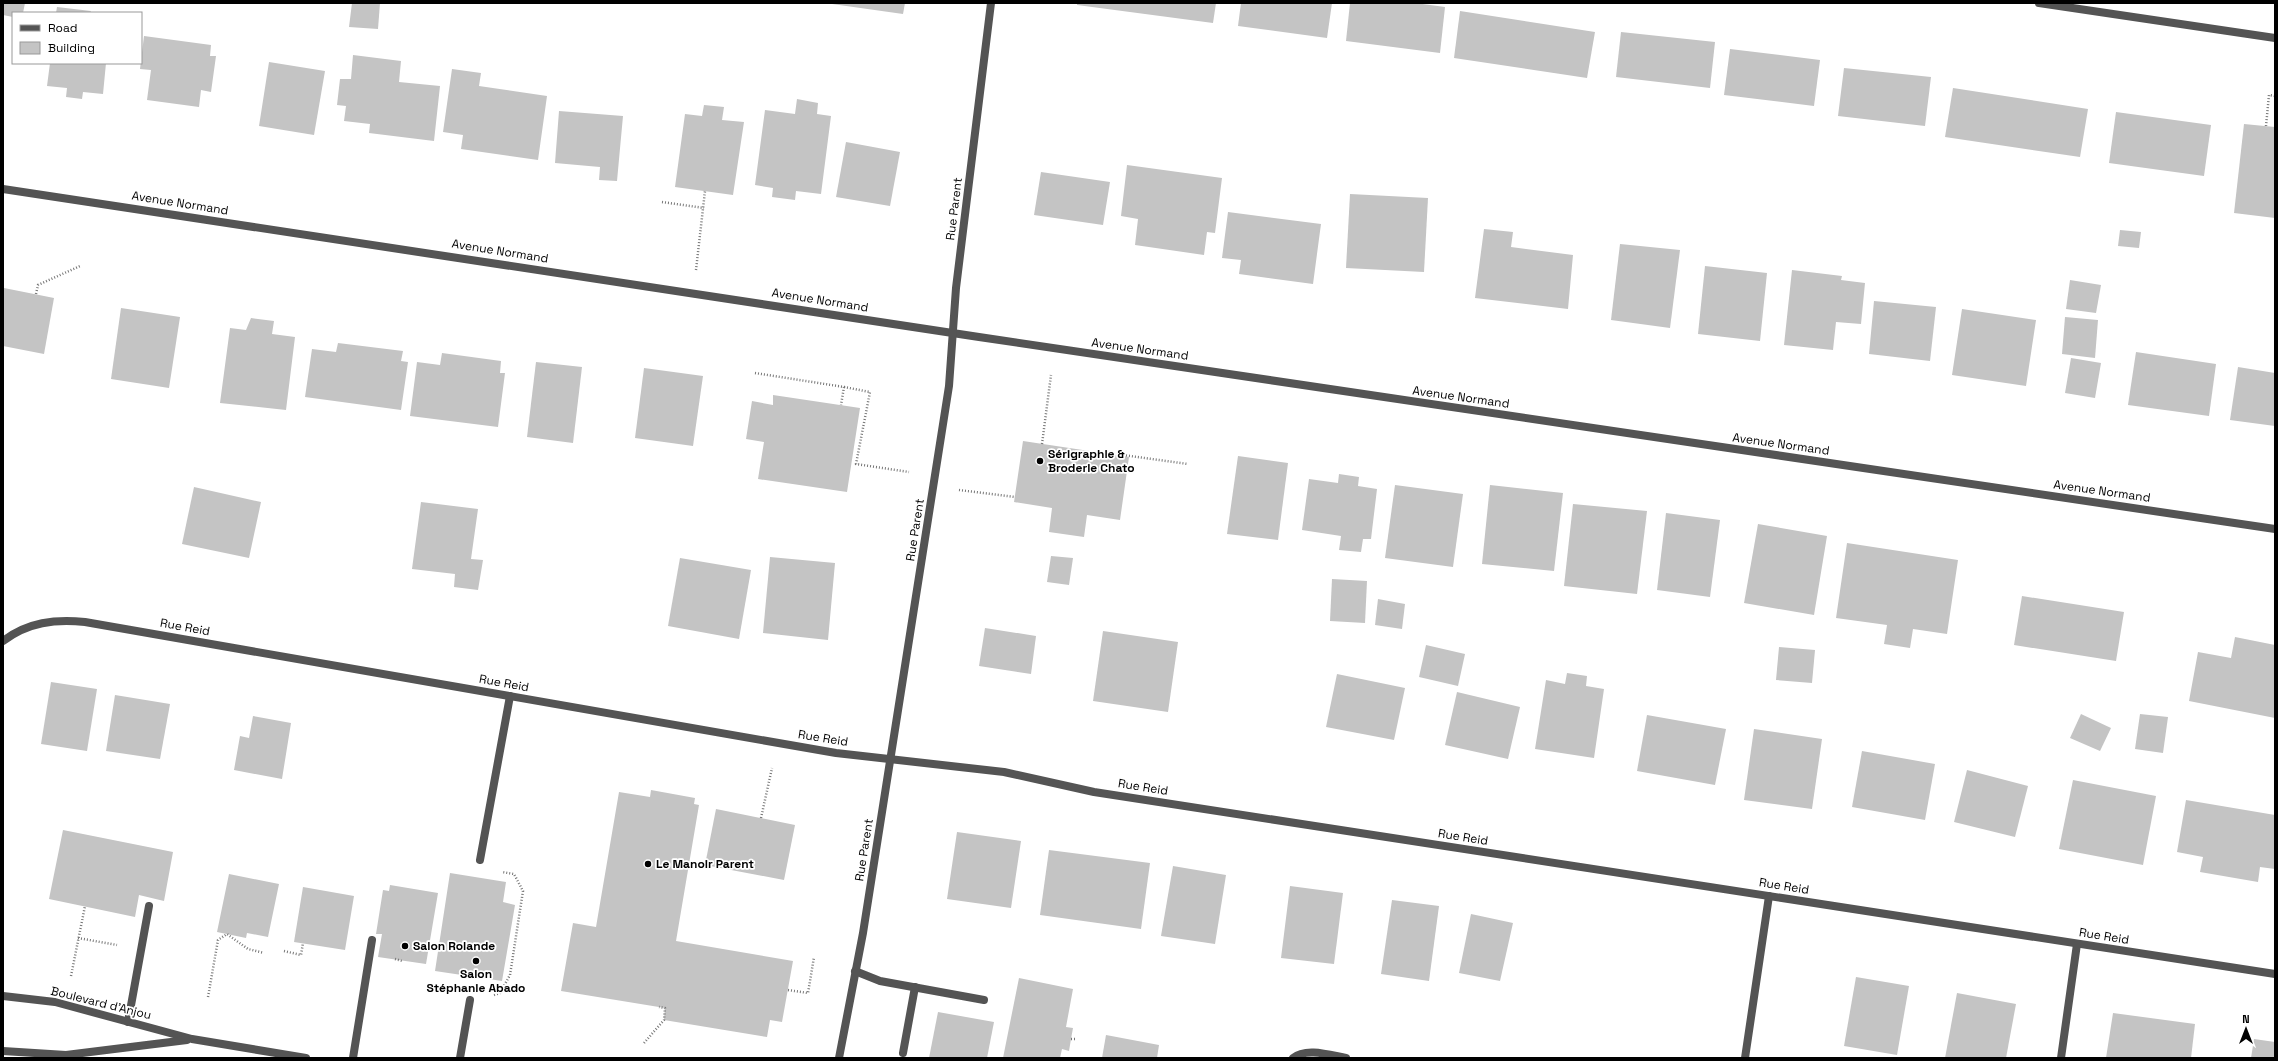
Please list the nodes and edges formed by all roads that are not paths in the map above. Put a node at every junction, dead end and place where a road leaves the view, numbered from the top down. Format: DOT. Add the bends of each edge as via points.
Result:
graph roads {
  1 [pos="991,3"];
  2 [pos="2039,3"];
  3 [pos="2275,38"];
  4 [pos="3,188"];
  5 [pos="953,332"];
  6 [pos="2275,529"];
  7 [pos="3,641"];
  8 [pos="510,696"];
  9 [pos="891,758"];
  10 [pos="480,860"];
  11 [pos="1769,896"];
  12 [pos="149,906"];
  13 [pos="372,940"];
  14 [pos="2077,944"];
  15 [pos="855,971"];
  16 [pos="2275,974"];
  17 [pos="914,987"];
  18 [pos="3,996"];
  19 [pos="470,1000"];
  20 [pos="984,1000"];
  21 [pos="128,1022"];
  22 [pos="192,1039"];
  23 [pos="3,1051"];
  24 [pos="903,1053"];
  25 [pos="306,1058"];
  26 [pos="352,1058"];
  27 [pos="460,1058"];
  28 [pos="839,1058"];
  29 [pos="1293,1058"];
  30 [pos="1346,1058"];
  31 [pos="1745,1058"];
  32 [pos="2060,1058"];
  1 -- 5 [label="street, Rue Parent" via="956,288"];
  2 -- 3 [label="street"];
  4 -- 5 [label="street, Avenue Normand"];
  5 -- 6 [label="street, Avenue Normand"];
  5 -- 9 [label="street, Rue Parent" via="949,386 936,476"];
  7 -- 8 [label="street, Rue Reid" via="12,634 45,622 85,622"];
  8 -- 9 [label="street, Rue Reid" via="836,753"];
  8 -- 10 [label="street"];
  9 -- 11 [label="street, Rue Reid" via="1004,772 1094,792"];
  9 -- 15 [label="street, Rue Parent"];
  11 -- 14 [label="street, Rue Reid"];
  11 -- 31 [label="street"];
  12 -- 21 [label="street"];
  13 -- 26 [label="street"];
  14 -- 16 [label="street, Rue Reid"];
  14 -- 32 [label="street"];
  15 -- 17 [label="street" via="880,981"];
  15 -- 28 [label="street, Rue Parent"];
  17 -- 20 [label="street"];
  17 -- 24 [label="street"];
  18 -- 21 [label="street, Boulevard d'Anjou" via="55,1002"];
  19 -- 27 [label="street"];
  21 -- 22 [label="street, Boulevard d'Anjou"];
  22 -- 23 [label="street, Boulevard d'Anjou" via="66,1055"];
  22 -- 25 [label="street, Boulevard d'Anjou"];
  29 -- 30 [label="street" via="1312,1052"];
}
